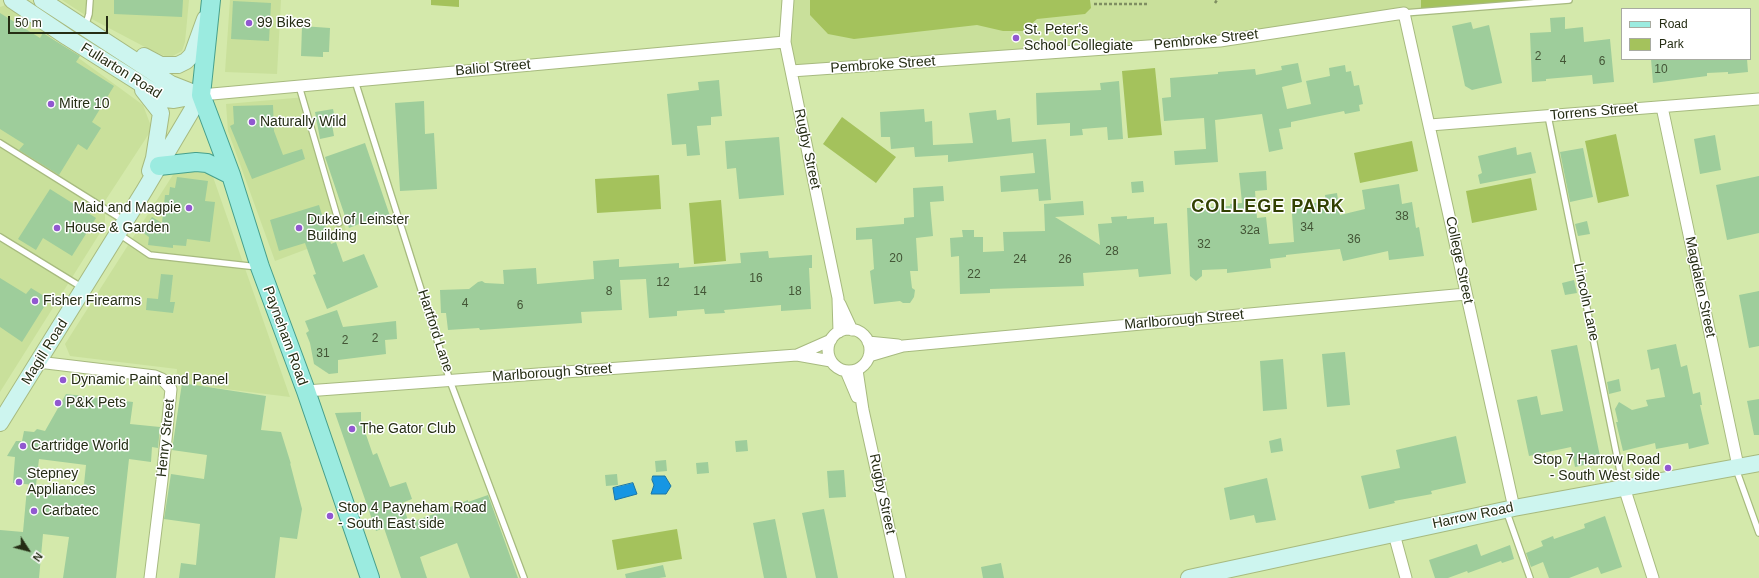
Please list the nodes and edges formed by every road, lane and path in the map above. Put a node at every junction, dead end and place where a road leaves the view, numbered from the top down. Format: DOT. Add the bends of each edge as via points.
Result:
graph roads {
  1 [pos="12,0"];
  2 [pos="42,0"];
  3 [pos="90,0"];
  4 [pos="788,0"];
  5 [pos="1569,0"];
  6 [pos="210,3"];
  7 [pos="1094,4"];
  8 [pos="1148,4"];
  9 [pos="1404,13"];
  10 [pos="89,30"];
  11 [pos="785,42"];
  12 [pos="790,71"];
  13 [pos="135,79"];
  14 [pos="355,81"];
  15 [pos="299,86"];
  16 [pos="201,95"];
  17 [pos="1759,99"];
  18 [pos="1662,107"];
  19 [pos="1548,116"];
  20 [pos="1430,125"];
  21 [pos="0,143"];
  22 [pos="159,166"];
  23 [pos="231,175"];
  24 [pos="144,192"];
  25 [pos="339,223"];
  26 [pos="122,227"];
  27 [pos="0,237"];
  28 [pos="260,267"];
  29 [pos="84,288"];
  30 [pos="1466,294"];
  31 [pos="838,298"];
  32 [pos="852,330"];
  33 [pos="839,332"];
  34 [pos="831,340"];
  35 [pos="868,342"];
  36 [pos="903,346"];
  37 [pos="797,355"];
  38 [pos="869,356"];
  39 [pos="831,361"];
  40 [pos="38,362"];
  41 [pos="857,370"];
  42 [pos="846,371"];
  43 [pos="450,381"];
  44 [pos="306,392"];
  45 [pos="864,410"];
  46 [pos="0,423"];
  47 [pos="1759,463"];
  48 [pos="1737,467"];
  49 [pos="1624,488"];
  50 [pos="1510,508"];
  51 [pos="1759,533"];
  52 [pos="1394,534"];
  53 [pos="150,578"];
  54 [pos="370,578"];
  55 [pos="524,578"];
  56 [pos="900,578"];
  57 [pos="1189,578"];
  58 [pos="1406,578"];
  59 [pos="1530,578"];
  60 [pos="1653,578"];
  1 -- 13 [label="main road, Fullarton Road"];
  2 -- 10 [label="main road, Fullarton Road"];
  3 -- 10 [label="lane"];
  4 -- 11 [label="street, Rugby Street"];
  5 -- 9 [label="lane"];
  6 -- 10 [label="main road" via="192,54 178,65 160,65"];
  6 -- 16 [label="main road"];
  7 -- 8 [label="path"];
  9 -- 12 [label="street, Pembroke Street" via="1220,41"];
  9 -- 20 [label="street, College Street"];
  10 -- 16 [label="main road, Fullarton Road" via="172,84"];
  11 -- 12 [label="street, Rugby Street"];
  11 -- 14 [label="street, Baliol Street"];
  12 -- 31 [label="street, Rugby Street"];
  13 -- 16 [label="main road, Fullarton Road" via="165,99"];
  13 -- 24 [label="main road" via="162,113 154,158"];
  14 -- 15 [label="street, Baliol Street"];
  14 -- 43 [label="lane, Hartford Lane"];
  15 -- 16 [label="street, Baliol Street"];
  15 -- 25 [label="lane"];
  16 -- 22 [label="main road, Magill Road"];
  16 -- 23 [label="main road, Payneham Road"];
  17 -- 18 [label="street, Torrens Street"];
  18 -- 19 [label="street, Torrens Street"];
  18 -- 48 [label="street, Magdalen Street"];
  19 -- 20 [label="street, Torrens Street"];
  19 -- 49 [label="lane, Lincoln Lane"];
  20 -- 30 [label="street, College Street"];
  21 -- 26 [label="lane"];
  22 -- 23 [label="main road" via="207,163"];
  22 -- 24 [label="main road, Magill Road"];
  23 -- 28 [label="main road, Payneham Road"];
  24 -- 26 [label="main road, Magill Road"];
  26 -- 28 [label="lane" via="150,255"];
  26 -- 29 [label="main road, Magill Road"];
  27 -- 29 [label="lane"];
  28 -- 44 [label="main road, Payneham Road"];
  29 -- 40 [label="main road, Magill Road"];
  30 -- 36 [label="street, Marlborough Street"];
  30 -- 50 [label="street, College Street"];
  31 -- 32 [label="street, Rugby Street"];
  31 -- 33 [label="street, Rugby Street"];
  32 -- 33 [label="street"];
  32 -- 35 [label="street" via="864,336"];
  33 -- 34 [label="street"];
  34 -- 37 [label="street, Marlborough Street"];
  34 -- 39 [label="street" via="828,348"];
  35 -- 36 [label="street, Marlborough Street"];
  35 -- 38 [label="street"];
  36 -- 38 [label="street, Marlborough Street"];
  37 -- 39 [label="street, Marlborough Street"];
  37 -- 43 [label="street, Marlborough Street"];
  38 -- 41 [label="street"];
  39 -- 42 [label="street" via="836,367"];
  40 -- 46 [label="main road, Magill Road"];
  40 -- 53 [label="street, Henry Street" via="155,376 162,379 171,389"];
  41 -- 42 [label="street"];
  41 -- 45 [label="street, Rugby Street"];
  42 -- 45 [label="street, Rugby Street"];
  43 -- 44 [label="street, Marlborough Street"];
  43 -- 55 [label="lane, Hartford Lane"];
  44 -- 54 [label="main road, Payneham Road"];
  45 -- 56 [label="street, Rugby Street"];
  47 -- 48 [label="main road, Harrow Road"];
  48 -- 49 [label="main road, Harrow Road"];
  48 -- 51 [label="lane"];
  49 -- 50 [label="main road, Harrow Road"];
  49 -- 60 [label="street"];
  50 -- 52 [label="main road, Harrow Road"];
  50 -- 59 [label="lane"];
  52 -- 57 [label="main road, Harrow Road"];
  52 -- 58 [label="street"];
}
